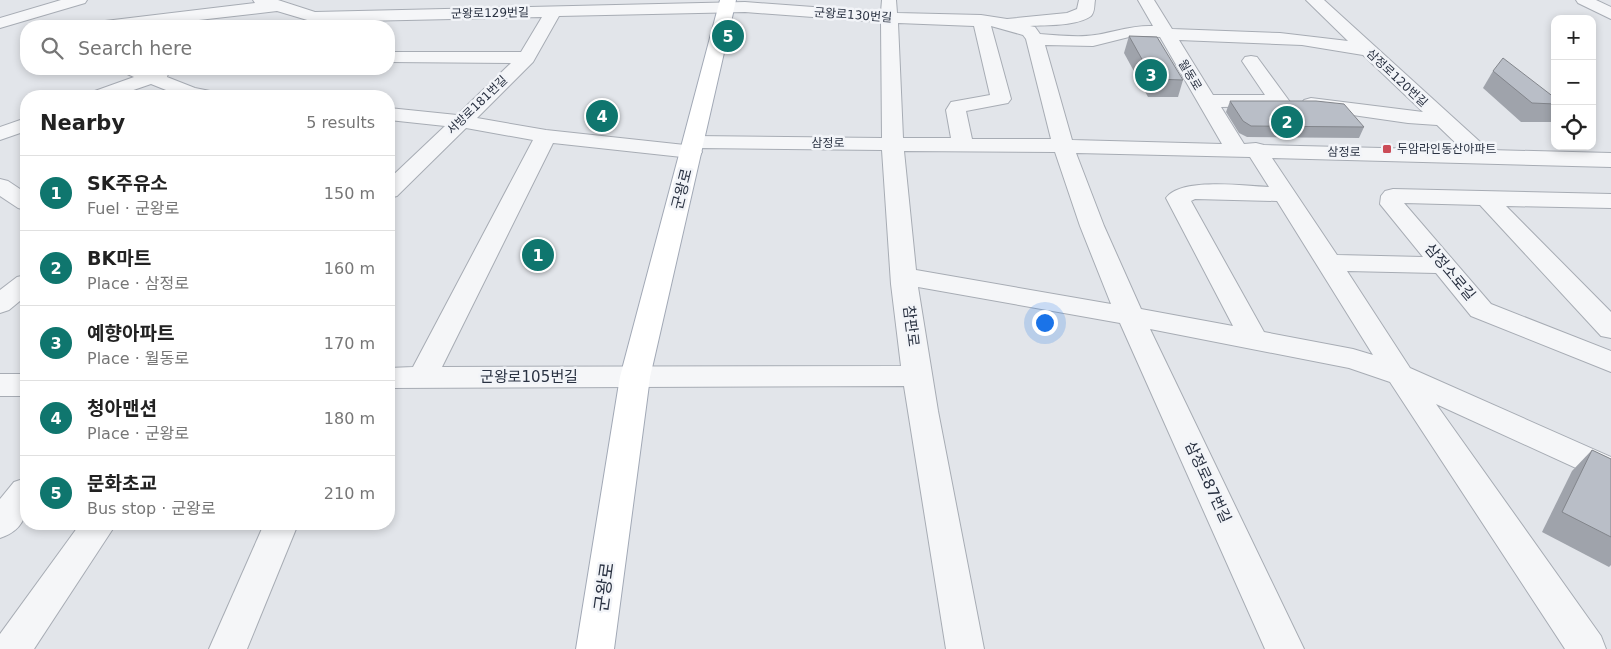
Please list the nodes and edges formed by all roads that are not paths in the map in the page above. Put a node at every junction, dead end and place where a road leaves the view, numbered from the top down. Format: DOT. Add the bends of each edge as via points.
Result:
graph roads {
  1 [pos="80,0"];
  2 [pos="331,0"];
  3 [pos="1087,0"];
  4 [pos="1146,0"];
  5 [pos="1314,0"];
  6 [pos="1584,0"];
  7 [pos="274,3"];
  8 [pos="727,4"];
  9 [pos="0,6"];
  10 [pos="889,9"];
  11 [pos="554,11"];
  12 [pos="1611,14"];
  13 [pos="314,16"];
  14 [pos="22,17"];
  15 [pos="29,20"];
  16 [pos="154,20"];
  17 [pos="303,20"];
  18 [pos="981,20"];
  19 [pos="0,23"];
  20 [pos="1009,24"];
  21 [pos="1166,32"];
  22 [pos="1035,39"];
  23 [pos="1368,51"];
  24 [pos="395,57"];
  25 [pos="527,58"];
  26 [pos="1251,61"];
  27 [pos="145,75"];
  28 [pos="155,75"];
  29 [pos="149,77"];
  30 [pos="115,90"];
  31 [pos="182,90"];
  32 [pos="1206,101"];
  33 [pos="1280,102"];
  34 [pos="395,115"];
  35 [pos="1441,118"];
  36 [pos="460,121"];
  37 [pos="20,126"];
  38 [pos="0,134"];
  39 [pos="546,136"];
  40 [pos="893,143"];
  41 [pos="963,144"];
  42 [pos="1063,146"];
  43 [pos="693,147"];
  44 [pos="1246,149"];
  45 [pos="1481,155"];
  46 [pos="1540,157"];
  47 [pos="1611,160"];
  48 [pos="395,185"];
  49 [pos="0,186"];
  50 [pos="1284,194"];
  51 [pos="1485,198"];
  52 [pos="20,199"];
  53 [pos="1601,201"];
  54 [pos="1611,219"];
  55 [pos="1330,263"];
  56 [pos="1445,265"];
  57 [pos="904,276"];
  58 [pos="20,288"];
  59 [pos="0,304"];
  60 [pos="1130,316"];
  61 [pos="1611,329"];
  62 [pos="1254,340"];
  63 [pos="1611,362"];
  64 [pos="1400,375"];
  65 [pos="917,376"];
  66 [pos="635,377"];
  67 [pos="395,378"];
  68 [pos="422,378"];
  69 [pos="1611,471"];
  70 [pos="20,499"];
  71 [pos="0,524"];
  72 [pos="96,530"];
  73 [pos="278,530"];
  74 [pos="12,649"];
  75 [pos="228,649"];
  76 [pos="595,649"];
  77 [pos="965,649"];
  78 [pos="1285,649"];
  79 [pos="1587,649"];
  1 -- 14 [label="street"];
  2 -- 13 [label="street"];
  3 -- 20 [label="street" via="1086,12 1076,17 1045,12"];
  4 -- 21 [label="street, 월동로"];
  5 -- 23 [label="street, 삼정로120번길"];
  6 -- 12 [label="street"];
  7 -- 13 [label="street"];
  7 -- 16 [label="street"];
  8 -- 10 [label="street, 군왕로130번길"];
  8 -- 11 [label="street, 군왕로129번길"];
  8 -- 43 [label="main road, 군왕로"];
  9 -- 14 [label="street"];
  10 -- 18 [label="street, 군왕로130번길"];
  10 -- 40 [label="street, 참판로"];
  11 -- 13 [label="street, 군왕로129번길"];
  11 -- 25 [label="street, 서방로181번길"];
  13 -- 17 [label="street"];
  14 -- 15 [label="street"];
  14 -- 19 [label="street"];
  18 -- 20 [label="street, 군왕로130번길"];
  18 -- 41 [label="street" via="1001,100 958,106 956,110"];
  20 -- 22 [label="street, 군왕로130번길" via="1029,31"];
  21 -- 22 [label="street" via="1133,31 1091,41"];
  21 -- 23 [label="street" via="1187,36 1311,40"];
  21 -- 32 [label="street, 월동로"];
  22 -- 42 [label="street"];
  23 -- 35 [label="street, 삼정로120번길"];
  24 -- 25 [label="street"];
  25 -- 36 [label="street, 서방로181번길"];
  26 -- 33 [label="street"];
  27 -- 29 [label="street"];
  28 -- 29 [label="street"];
  29 -- 30 [label="street"];
  29 -- 31 [label="street"];
  32 -- 33 [label="street"];
  32 -- 44 [label="street, 월동로"];
  33 -- 35 [label="street"];
  34 -- 36 [label="street, 삼정로"];
  35 -- 45 [label="street, 삼정로120번길"];
  36 -- 39 [label="street, 삼정로"];
  36 -- 48 [label="street, 서방로181번길"];
  37 -- 38 [label="street"];
  39 -- 43 [label="street, 삼정로"];
  39 -- 68 [label="street"];
  40 -- 41 [label="street, 삼정로"];
  40 -- 43 [label="street, 삼정로"];
  40 -- 57 [label="street, 참판로"];
  41 -- 42 [label="street, 삼정로"];
  42 -- 44 [label="street, 삼정로"];
  42 -- 60 [label="street, 삼정로87번길"];
  43 -- 66 [label="main road, 군왕로"];
  44 -- 45 [label="street, 삼정로"];
  44 -- 50 [label="street"];
  45 -- 46 [label="street, 삼정로"];
  46 -- 47 [label="street, 삼정로"];
  46 -- 53 [label="street"];
  49 -- 52 [label="street"];
  50 -- 55 [label="street"];
  50 -- 62 [label="street" via="1192,192 1178,198"];
  51 -- 53 [label="street, 삼정소로길"];
  51 -- 56 [label="street, 삼정소로길" via="1393,196 1392,204"];
  51 -- 61 [label="street"];
  53 -- 54 [label="street"];
  55 -- 56 [label="street"];
  55 -- 64 [label="street"];
  56 -- 63 [label="street, 삼정소로길" via="1481,310"];
  57 -- 60 [label="street"];
  57 -- 65 [label="street, 참판로"];
  58 -- 59 [label="street"];
  60 -- 62 [label="street"];
  60 -- 78 [label="street, 삼정로87번길"];
  62 -- 64 [label="street" via="1353,359"];
  64 -- 69 [label="street"];
  64 -- 79 [label="street"];
  65 -- 66 [label="street"];
  65 -- 77 [label="street, 참판로"];
  66 -- 68 [label="street, 군왕로105번길"];
  66 -- 76 [label="main road, 군왕로"];
  67 -- 68 [label="street, 군왕로105번길"];
  70 -- 71 [label="street"];
  72 -- 74 [label="street"];
  73 -- 75 [label="street"];
}
